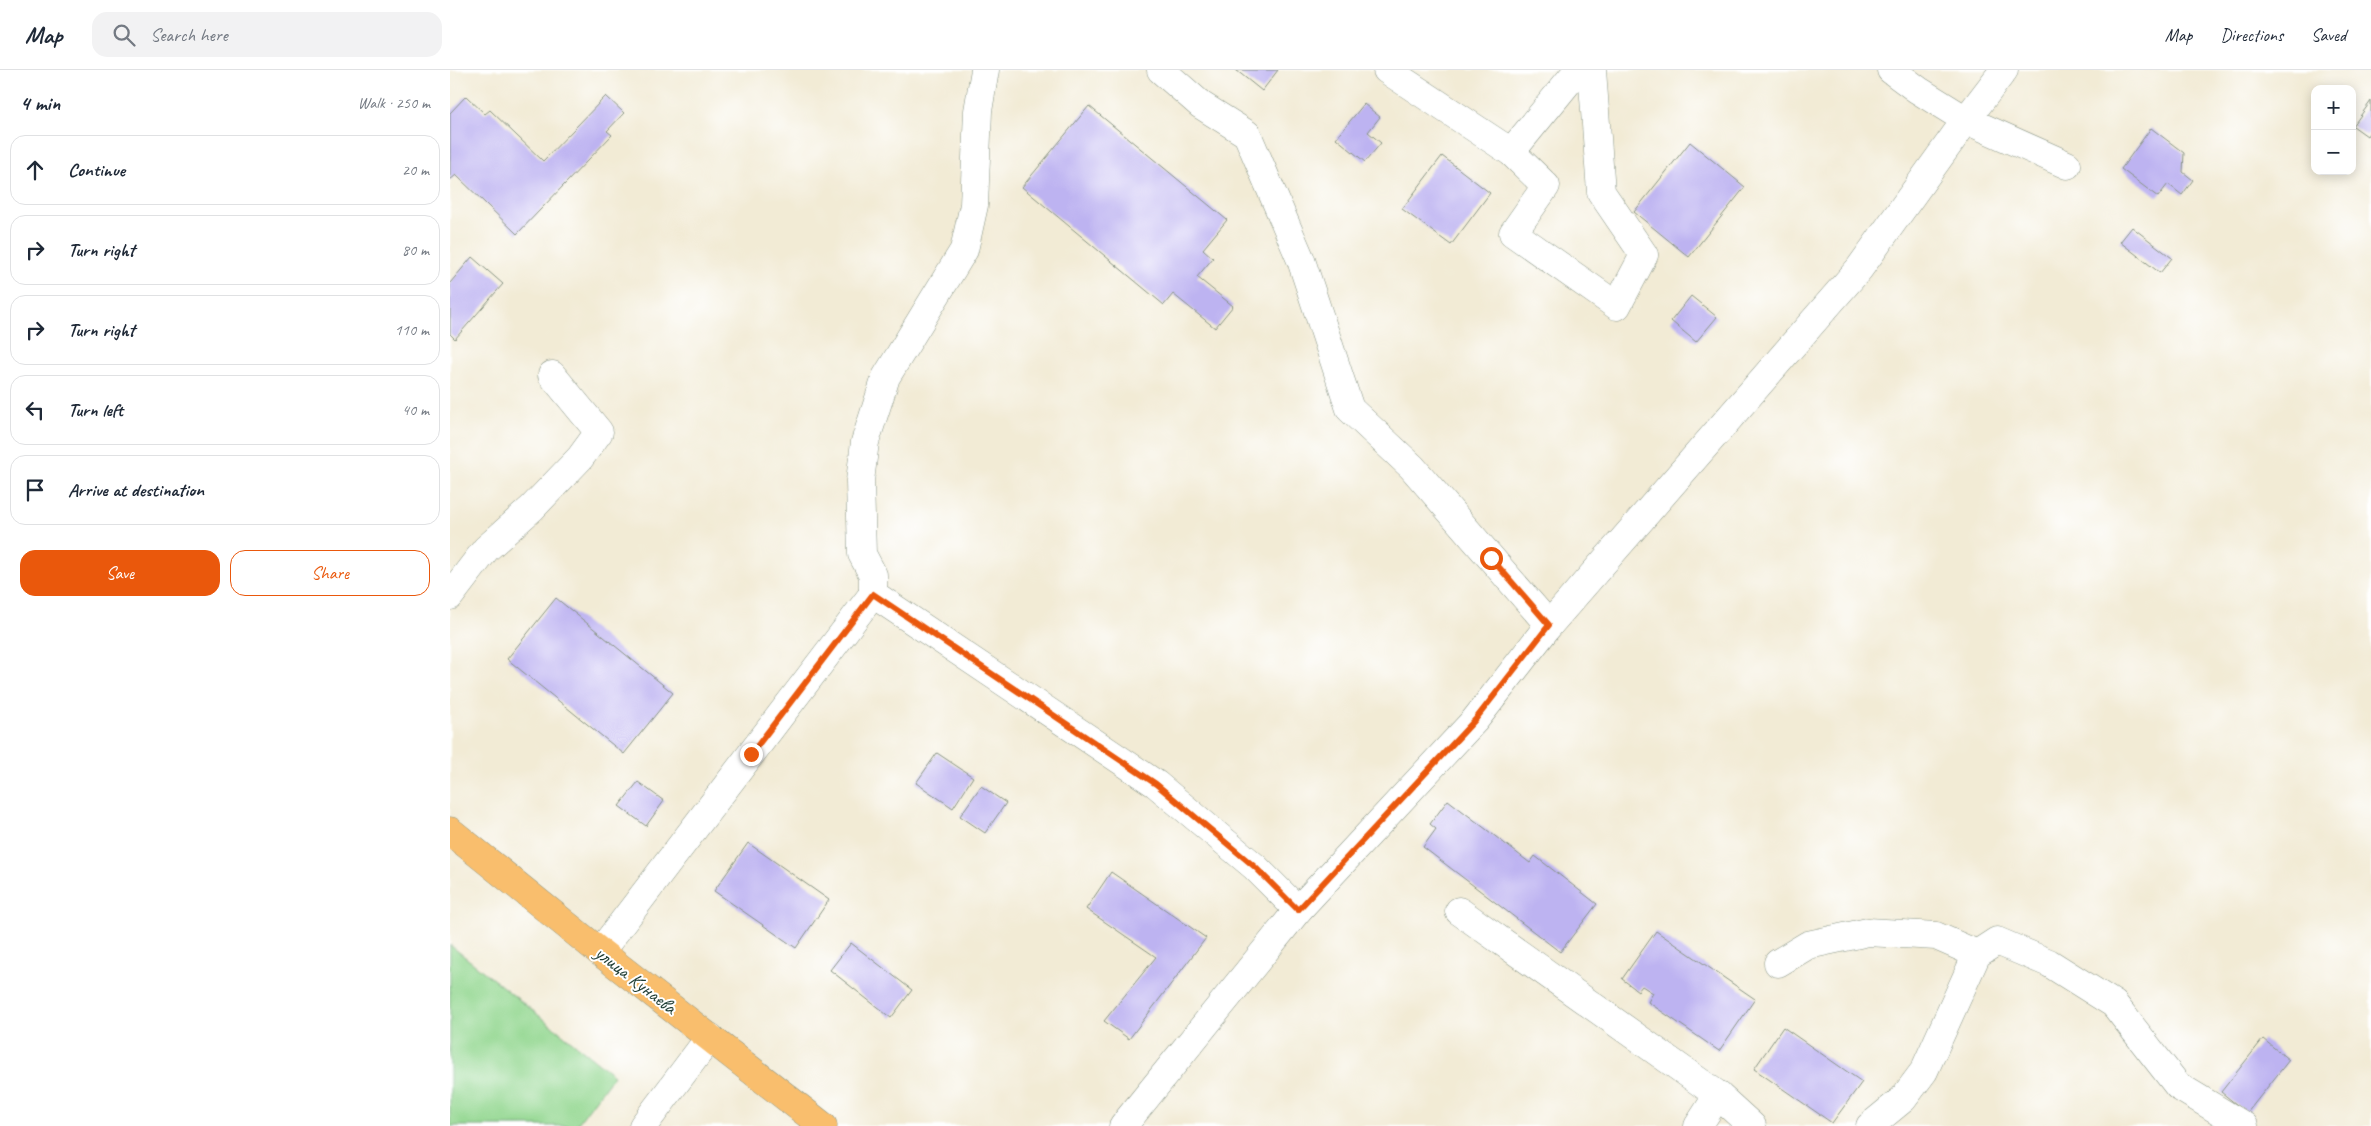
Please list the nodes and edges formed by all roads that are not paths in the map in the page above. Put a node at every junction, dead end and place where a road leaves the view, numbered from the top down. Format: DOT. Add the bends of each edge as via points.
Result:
graph roads {
  1 [pos="985,70"];
  2 [pos="1161,70"];
  3 [pos="1387,70"];
  4 [pos="1578,70"];
  5 [pos="1592,70"];
  6 [pos="1891,70"];
  7 [pos="2004,70"];
  8 [pos="1966,120"];
  9 [pos="1511,152"];
  10 [pos="2066,165"];
  11 [pos="552,375"];
  12 [pos="873,594"];
  13 [pos="450,596"];
  14 [pos="1549,625"];
  15 [pos="450,831"];
  16 [pos="1298,910"];
  17 [pos="1459,911"];
  18 [pos="600,952"];
  19 [pos="1977,954"];
  20 [pos="1778,963"];
  21 [pos="710,1038"];
  22 [pos="1718,1095"];
  23 [pos="643,1126"];
  24 [pos="823,1126"];
  25 [pos="1123,1126"];
  26 [pos="1698,1126"];
  27 [pos="1752,1126"];
  28 [pos="1870,1126"];
  29 [pos="2244,1126"];
  1 -- 12 [label="street" via="978,111 974,205 964,250 886,377 865,442 860,481 862,554 873,575"];
  2 -- 14 [label="street" via="1201,104 1247,134 1301,260 1350,409 1412,467"];
  3 -- 9 [label="street"];
  4 -- 9 [label="street"];
  5 -- 9 [label="street" via="1601,192 1644,255 1617,306 1513,233 1546,186"];
  6 -- 8 [label="street"];
  7 -- 8 [label="street"];
  8 -- 10 [label="street"];
  8 -- 14 [label="street" via="1859,269"];
  11 -- 13 [label="street" via="599,432 580,458 532,508 486,549"];
  12 -- 16 [label="street" via="1156,784 1255,867"];
  12 -- 18 [label="street"];
  14 -- 16 [label="street" via="1475,720"];
  15 -- 18 [label="main road, улица Кунаева"];
  16 -- 25 [label="street"];
  17 -- 22 [label="street"];
  18 -- 21 [label="main road, улица Кунаева"];
  19 -- 20 [label="street" via="1936,936 1868,932 1808,945"];
  19 -- 28 [label="street" via="1924,1071 1903,1099"];
  19 -- 29 [label="street" via="1997,941 2049,963 2114,1004 2178,1086"];
  21 -- 23 [label="street"];
  21 -- 24 [label="main road, улица Кунаева"];
  22 -- 26 [label="street"];
  22 -- 27 [label="street"];
}
